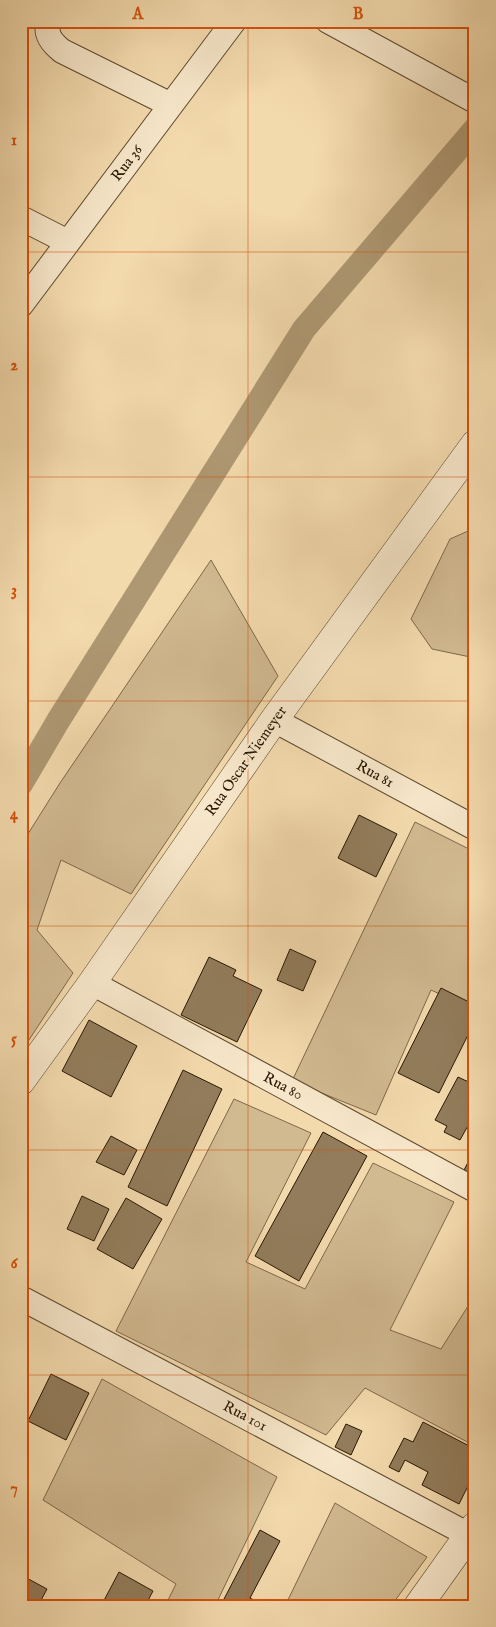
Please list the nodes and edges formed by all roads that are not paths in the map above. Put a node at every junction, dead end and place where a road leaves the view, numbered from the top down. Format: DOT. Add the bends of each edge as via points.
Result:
graph roads {
  1 [pos="49,21"];
  2 [pos="234,21"];
  3 [pos="328,21"];
  4 [pos="475,101"];
  5 [pos="171,106"];
  6 [pos="21,218"];
  7 [pos="68,242"];
  8 [pos="21,305"];
  9 [pos="472,453"];
  10 [pos="274,720"];
  11 [pos="475,828"];
  12 [pos="92,982"];
  13 [pos="21,1081"];
  14 [pos="475,1190"];
  15 [pos="21,1298"];
  16 [pos="472,1531"];
  17 [pos="418,1606"];
  1 -- 5 [label="street" via="48,36 62,51"];
  2 -- 5 [label="street, Rua 36"];
  3 -- 4 [label="street"];
  5 -- 7 [label="street, Rua 36"];
  6 -- 7 [label="street"];
  7 -- 8 [label="street, Rua 36"];
  9 -- 10 [label="street, Rua Oscar Niemeyer"];
  10 -- 11 [label="street, Rua 81"];
  10 -- 12 [label="street, Rua Oscar Niemeyer"];
  12 -- 13 [label="street, Rua Oscar Niemeyer"];
  12 -- 14 [label="street, Rua 80"];
  15 -- 16 [label="street, Rua 101"];
  16 -- 17 [label="street"];
}
